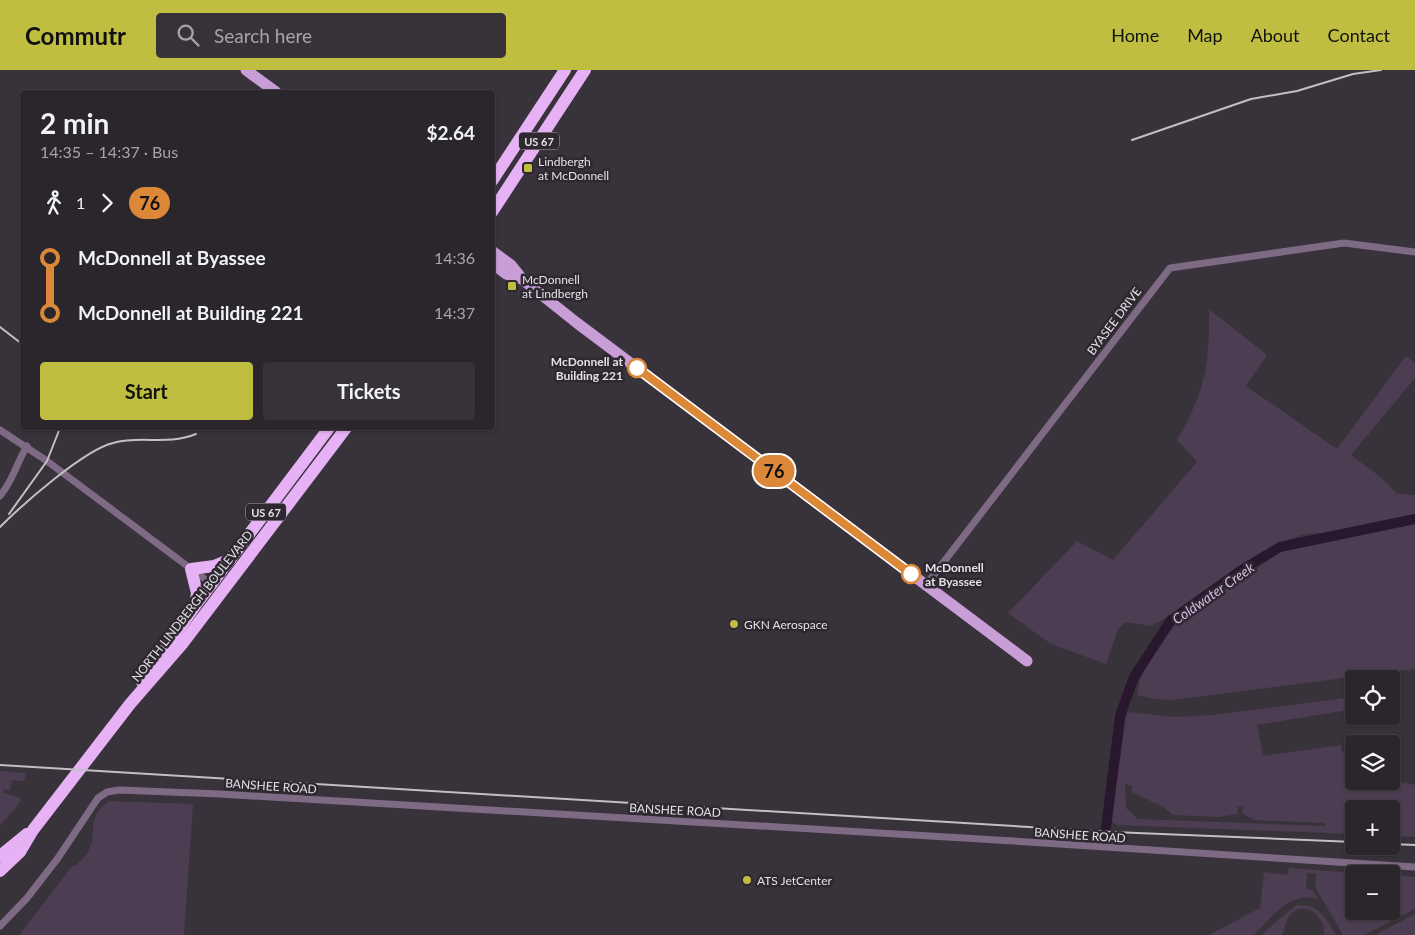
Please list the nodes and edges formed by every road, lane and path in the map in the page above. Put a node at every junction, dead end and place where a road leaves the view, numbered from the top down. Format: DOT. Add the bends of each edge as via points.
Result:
graph roads {
  1 [pos="246,70"];
  2 [pos="565,70"];
  3 [pos="586,70"];
  4 [pos="273,90"];
  5 [pos="495,176"];
  6 [pos="495,207"];
  7 [pos="1415,252"];
  8 [pos="495,253"];
  9 [pos="495,265"];
  10 [pos="523,280"];
  11 [pos="0,430"];
  12 [pos="328,430"];
  13 [pos="344,430"];
  14 [pos="27,446"];
  15 [pos="0,496"];
  16 [pos="231,559"];
  17 [pos="191,569"];
  18 [pos="926,585"];
  19 [pos="217,588"];
  20 [pos="195,606"];
  21 [pos="1027,660"];
  22 [pos="130,704"];
  23 [pos="33,830"];
  24 [pos="0,856"];
  25 [pos="1415,867"];
  26 [pos="0,871"];
  27 [pos="0,926"];
  1 -- 4 [label="main road"];
  2 -- 5 [label="highway, US 67"];
  3 -- 6 [label="highway, US 67"];
  7 -- 18 [label="street, BYASEE DRIVE" via="1344,243 1170,268"];
  8 -- 10 [label="main road" via="511,265"];
  9 -- 10 [label="main road" via="506,274"];
  10 -- 18 [label="main road"];
  11 -- 14 [label="street"];
  12 -- 16 [label="highway, NORTH LINDBERGH BOULEVARD / US 67"];
  13 -- 19 [label="highway, NORTH LINDBERGH BOULEVARD / US 67"];
  14 -- 15 [label="street" via="11,482"];
  14 -- 17 [label="street"];
  16 -- 17 [label="highway" via="214,566"];
  16 -- 19 [label="highway, NORTH LINDBERGH BOULEVARD / US 67"];
  17 -- 19 [label="street"];
  17 -- 20 [label="highway" via="197,594"];
  18 -- 21 [label="main road"];
  19 -- 20 [label="highway, NORTH LINDBERGH BOULEVARD / US 67"];
  19 -- 22 [label="highway, NORTH LINDBERGH BOULEVARD / US 67" via="170,660"];
  20 -- 22 [label="highway, NORTH LINDBERGH BOULEVARD / US 67"];
  22 -- 23 [label="highway, NORTH LINDBERGH BOULEVARD / US 67"];
  23 -- 24 [label="highway, NORTH LINDBERGH BOULEVARD / US 67"];
  23 -- 26 [label="highway, NORTH LINDBERGH BOULEVARD / US 67" via="20,852"];
  25 -- 27 [label="street, BANSHEE ROAD" via="988,839 119,790 106,792 98,798 45,876"];
}
